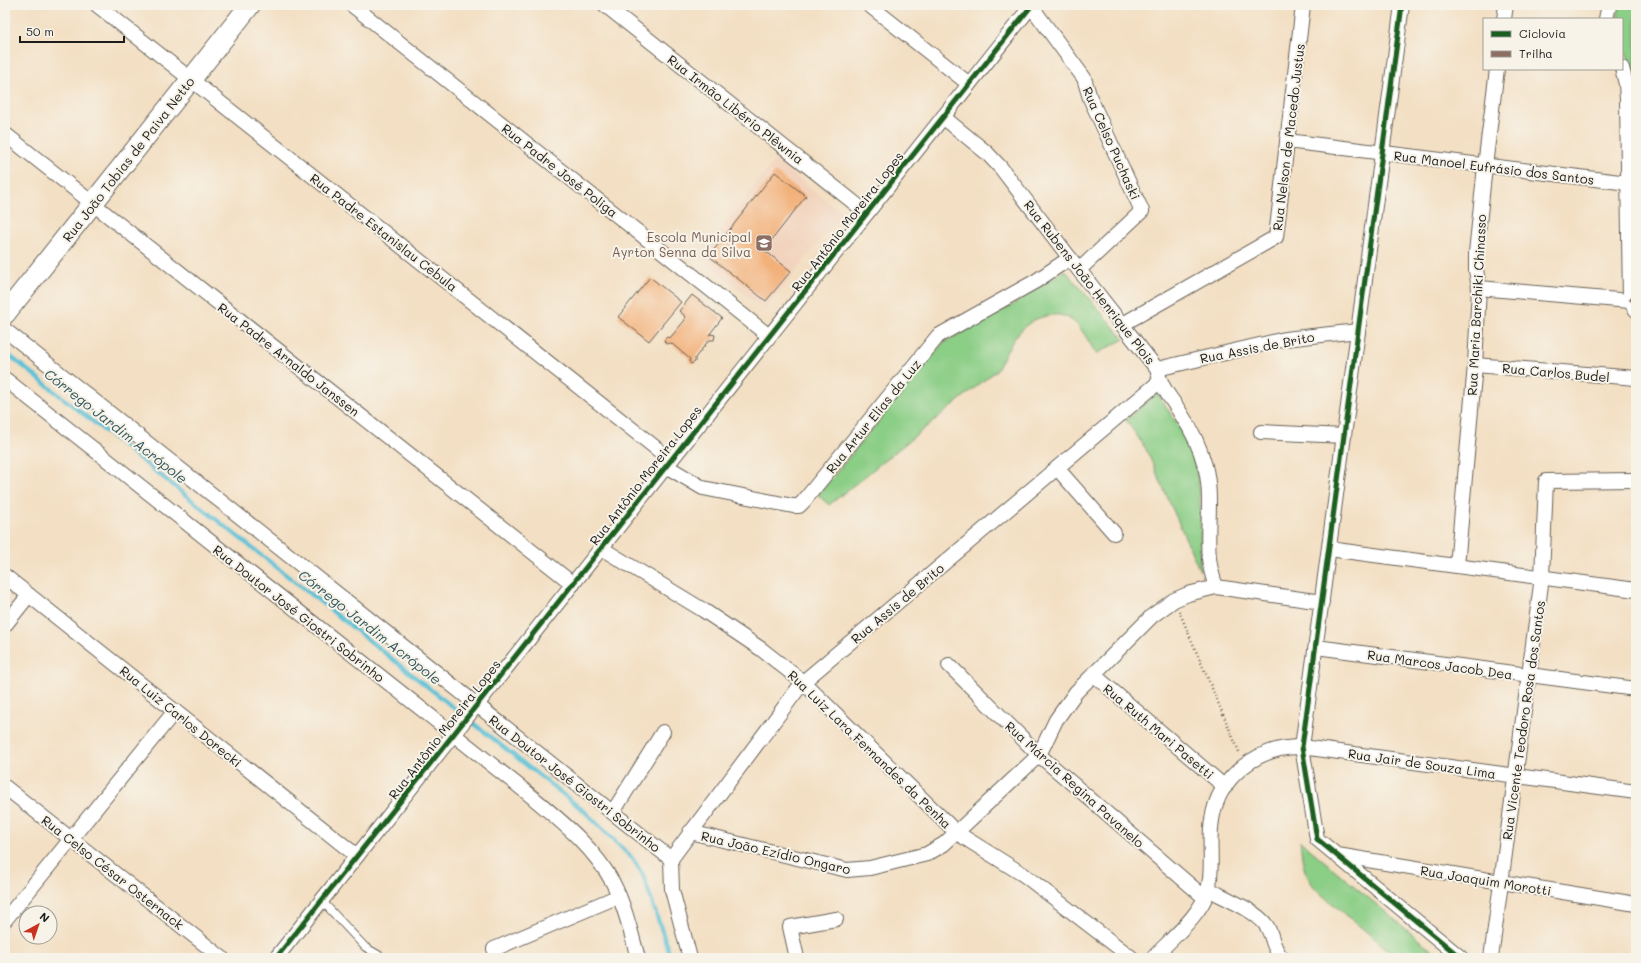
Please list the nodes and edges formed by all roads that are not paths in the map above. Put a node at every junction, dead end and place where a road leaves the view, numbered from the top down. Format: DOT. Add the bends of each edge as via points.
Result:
graph roads {
  1 [pos="97,5"];
  2 [pos="250,5"];
  3 [pos="352,5"];
  4 [pos="605,5"];
  5 [pos="869,5"];
  6 [pos="1303,5"];
  7 [pos="1402,5"];
  8 [pos="1506,5"];
  9 [pos="1609,5"];
  10 [pos="1031,6"];
  11 [pos="1504,18"];
  12 [pos="1606,18"];
  13 [pos="1497,70"];
  14 [pos="1622,70"];
  15 [pos="191,79"];
  16 [pos="969,84"];
  17 [pos="943,117"];
  18 [pos="5,134"];
  19 [pos="1287,141"];
  20 [pos="1382,153"];
  21 [pos="1485,166"];
  22 [pos="1628,183"];
  23 [pos="93,203"];
  24 [pos="867,213"];
  25 [pos="1070,258"];
  26 [pos="1079,270"];
  27 [pos="1479,288"];
  28 [pos="1633,305"];
  29 [pos="5,314"];
  30 [pos="1123,324"];
  31 [pos="5,330"];
  32 [pos="1358,331"];
  33 [pos="769,336"];
  34 [pos="1475,366"];
  35 [pos="1158,375"];
  36 [pos="1636,378"];
  37 [pos="5,379"];
  38 [pos="1260,432"];
  39 [pos="1344,436"];
  40 [pos="669,463"];
  41 [pos="1057,468"];
  42 [pos="1636,480"];
  43 [pos="1114,533"];
  44 [pos="601,548"];
  45 [pos="1329,550"];
  46 [pos="1457,566"];
  47 [pos="5,576"];
  48 [pos="1542,577"];
  49 [pos="573,584"];
  50 [pos="1216,587"];
  51 [pos="1636,590"];
  52 [pos="29,595"];
  53 [pos="1322,602"];
  54 [pos="5,626"];
  55 [pos="1316,647"];
  56 [pos="949,665"];
  57 [pos="1093,674"];
  58 [pos="1529,676"];
  59 [pos="804,682"];
  60 [pos="1636,689"];
  61 [pos="477,705"];
  62 [pos="174,711"];
  63 [pos="663,732"];
  64 [pos="453,735"];
  65 [pos="1302,747"];
  66 [pos="1039,755"];
  67 [pos="1515,776"];
  68 [pos="5,787"];
  69 [pos="1225,787"];
  70 [pos="1636,792"];
  71 [pos="613,812"];
  72 [pos="690,832"];
  73 [pos="957,833"];
  74 [pos="71,839"];
  75 [pos="1336,855"];
  76 [pos="357,856"];
  77 [pos="671,859"];
  78 [pos="1501,882"];
  79 [pos="1206,894"];
  80 [pos="619,896"];
  81 [pos="322,901"];
  82 [pos="1636,904"];
  83 [pos="836,919"];
  84 [pos="5,920"];
  85 [pos="494,949"];
  86 [pos="222,958"];
  87 [pos="276,958"];
  88 [pos="384,958"];
  89 [pos="638,958"];
  90 [pos="690,958"];
  91 [pos="797,958"];
  92 [pos="1132,958"];
  93 [pos="1153,958"];
  94 [pos="1282,958"];
  95 [pos="1461,958"];
  96 [pos="1491,958"];
  1 -- 15 [label="street, Rua Padre Estanislau Cebula"];
  2 -- 15 [label="street, Rua João Tobias de Paiva Netto"];
  3 -- 33 [label="street, Rua Padre José Poliga"];
  4 -- 24 [label="street, Rua Irmão Libério Plêwnia"];
  5 -- 16 [label="street"];
  6 -- 19 [label="street, Rua Nelson de Macedo Justus"];
  7 -- 20 [label="street"];
  8 -- 11 [label="street"];
  9 -- 12 [label="street"];
  10 -- 16 [label="street, Rua Antônio Moreira Lopes"];
  10 -- 26 [label="street, Rua Celso Puchaski" via="1084,78 1090,98 1142,211"];
  13 -- 21 [label="street, Rua Maria Barchiki Chinasso"];
  14 -- 22 [label="street" via="1627,99"];
  15 -- 23 [label="street, Rua João Tobias de Paiva Netto"];
  15 -- 40 [label="street, Rua Padre Estanislau Cebula"];
  16 -- 17 [label="street, Rua Antônio Moreira Lopes"];
  17 -- 24 [label="street, Rua Antônio Moreira Lopes"];
  17 -- 25 [label="street, Rua Rubens João Henrique Plois" via="987,153 1001,168"];
  18 -- 23 [label="street, Rua Padre Arnaldo Janssen"];
  19 -- 20 [label="street, Rua Manoel Eufrásio dos Santos"];
  19 -- 30 [label="street, Rua Nelson de Macedo Justus" via="1276,237"];
  20 -- 21 [label="street, Rua Manoel Eufrásio dos Santos"];
  20 -- 32 [label="street"];
  21 -- 22 [label="street, Rua Manoel Eufrásio dos Santos"];
  21 -- 27 [label="street, Rua Maria Barchiki Chinasso" via="1476,253"];
  22 -- 28 [label="street"];
  23 -- 29 [label="street, Rua João Tobias de Paiva Netto"];
  23 -- 49 [label="street, Rua Padre Arnaldo Janssen"];
  24 -- 33 [label="street, Rua Antônio Moreira Lopes"];
  25 -- 26 [label="street, Rua Rubens João Henrique Plois"];
  25 -- 40 [label="street, Rua Artur Elias da Luz" via="1036,281 938,336 799,506 703,488"];
  26 -- 30 [label="street, Rua Rubens João Henrique Plois"];
  27 -- 28 [label="street"];
  27 -- 34 [label="street, Rua Maria Barchiki Chinasso"];
  30 -- 35 [label="street, Rua Rubens João Henrique Plois"];
  31 -- 61 [label="street, Rua Doutor José Giostri Sobrinho"];
  32 -- 35 [label="street, Rua Assis de Brito" via="1285,339"];
  32 -- 39 [label="street"];
  33 -- 40 [label="street, Rua Antônio Moreira Lopes"];
  34 -- 36 [label="street, Rua Carlos Budel"];
  34 -- 46 [label="street, Rua Maria Barchiki Chinasso"];
  35 -- 41 [label="street, Rua Assis de Brito"];
  35 -- 50 [label="street, Rua Rubens João Henrique Plois" via="1194,435 1206,468 1209,491 1210,570"];
  37 -- 64 [label="street, Rua Doutor José Giostri Sobrinho"];
  38 -- 39 [label="street"];
  39 -- 45 [label="street"];
  40 -- 44 [label="street, Rua Antônio Moreira Lopes"];
  41 -- 43 [label="street"];
  41 -- 59 [label="street, Rua Assis de Brito"];
  42 -- 48 [label="street, Rua Vicente Teodoro Rosa dos Santos" via="1546,481"];
  44 -- 49 [label="street, Rua Antônio Moreira Lopes"];
  44 -- 59 [label="street, Rua Luiz Lara Fernandes da Penha" via="724,624"];
  45 -- 46 [label="street"];
  45 -- 53 [label="street"];
  46 -- 48 [label="street"];
  47 -- 52 [label="street, Rua Luiz Carlos Dorecki"];
  48 -- 51 [label="street"];
  48 -- 58 [label="street, Rua Vicente Teodoro Rosa dos Santos"];
  49 -- 61 [label="street, Rua Antônio Moreira Lopes"];
  50 -- 53 [label="street, Rua João Ezídio Ongaro"];
  50 -- 57 [label="street, Rua João Ezídio Ongaro" via="1174,600 1152,616"];
  52 -- 54 [label="street"];
  52 -- 62 [label="street, Rua Luiz Carlos Dorecki"];
  53 -- 55 [label="street"];
  55 -- 58 [label="street, Rua Marcos Jacob Dea"];
  55 -- 65 [label="street"];
  56 -- 66 [label="street, Rua Márcia Regina Pavanelo"];
  57 -- 66 [label="street, Rua João Ezídio Ongaro" via="1066,705"];
  57 -- 69 [label="street, Rua Ruth Mari Pasetti"];
  58 -- 60 [label="street, Rua Marcos Jacob Dea"];
  58 -- 67 [label="street, Rua Vicente Teodoro Rosa dos Santos"];
  59 -- 72 [label="street, Rua Assis de Brito"];
  59 -- 73 [label="street, Rua Luiz Lara Fernandes da Penha"];
  61 -- 64 [label="street, Rua Antônio Moreira Lopes"];
  61 -- 71 [label="street, Rua Doutor José Giostri Sobrinho"];
  62 -- 74 [label="street"];
  62 -- 76 [label="street, Rua Luiz Carlos Dorecki"];
  63 -- 71 [label="street"];
  64 -- 76 [label="street, Rua Antônio Moreira Lopes"];
  64 -- 80 [label="street, Rua Doutor José Giostri Sobrinho" via="570,829 603,866"];
  65 -- 67 [label="street, Rua Jair de Souza Lima"];
  65 -- 69 [label="street, Rua Jair de Souza Lima" via="1288,747 1260,755 1245,765"];
  65 -- 75 [label="street" via="1317,839"];
  66 -- 73 [label="street, Rua João Ezídio Ongaro"];
  66 -- 79 [label="street, Rua Márcia Regina Pavanelo"];
  67 -- 70 [label="street, Rua Jair de Souza Lima"];
  67 -- 78 [label="street, Rua Vicente Teodoro Rosa dos Santos"];
  68 -- 74 [label="street, Rua Celso César Osternack"];
  69 -- 79 [label="street, Rua Jair de Souza Lima" via="1217,801 1212,819"];
  71 -- 77 [label="street, Rua Doutor José Giostri Sobrinho"];
  72 -- 73 [label="street, Rua João Ezídio Ongaro" via="836,868 858,870 927,854"];
  72 -- 77 [label="street, Rua Assis de Brito"];
  73 -- 92 [label="street, Rua Luiz Lara Fernandes da Penha" via="1024,875"];
  74 -- 84 [label="street"];
  74 -- 86 [label="street, Rua Celso César Osternack"];
  75 -- 78 [label="street, Rua Joaquim Morotti"];
  75 -- 95 [label="street"];
  76 -- 81 [label="street, Rua Antônio Moreira Lopes"];
  77 -- 90 [label="street, Rua Doutor José Giostri Sobrinho" via="672,890"];
  78 -- 82 [label="street, Rua Joaquim Morotti"];
  78 -- 96 [label="street, Rua Vicente Teodoro Rosa dos Santos"];
  79 -- 93 [label="street" via="1192,917"];
  79 -- 94 [label="street, Rua Márcia Regina Pavanelo" via="1248,911 1265,924 1276,951"];
  80 -- 85 [label="street"];
  80 -- 89 [label="street, Rua Doutor José Giostri Sobrinho"];
  81 -- 87 [label="street, Rua Antônio Moreira Lopes"];
  81 -- 88 [label="lane" via="365,947"];
  83 -- 91 [label="street" via="790,927"];
}
